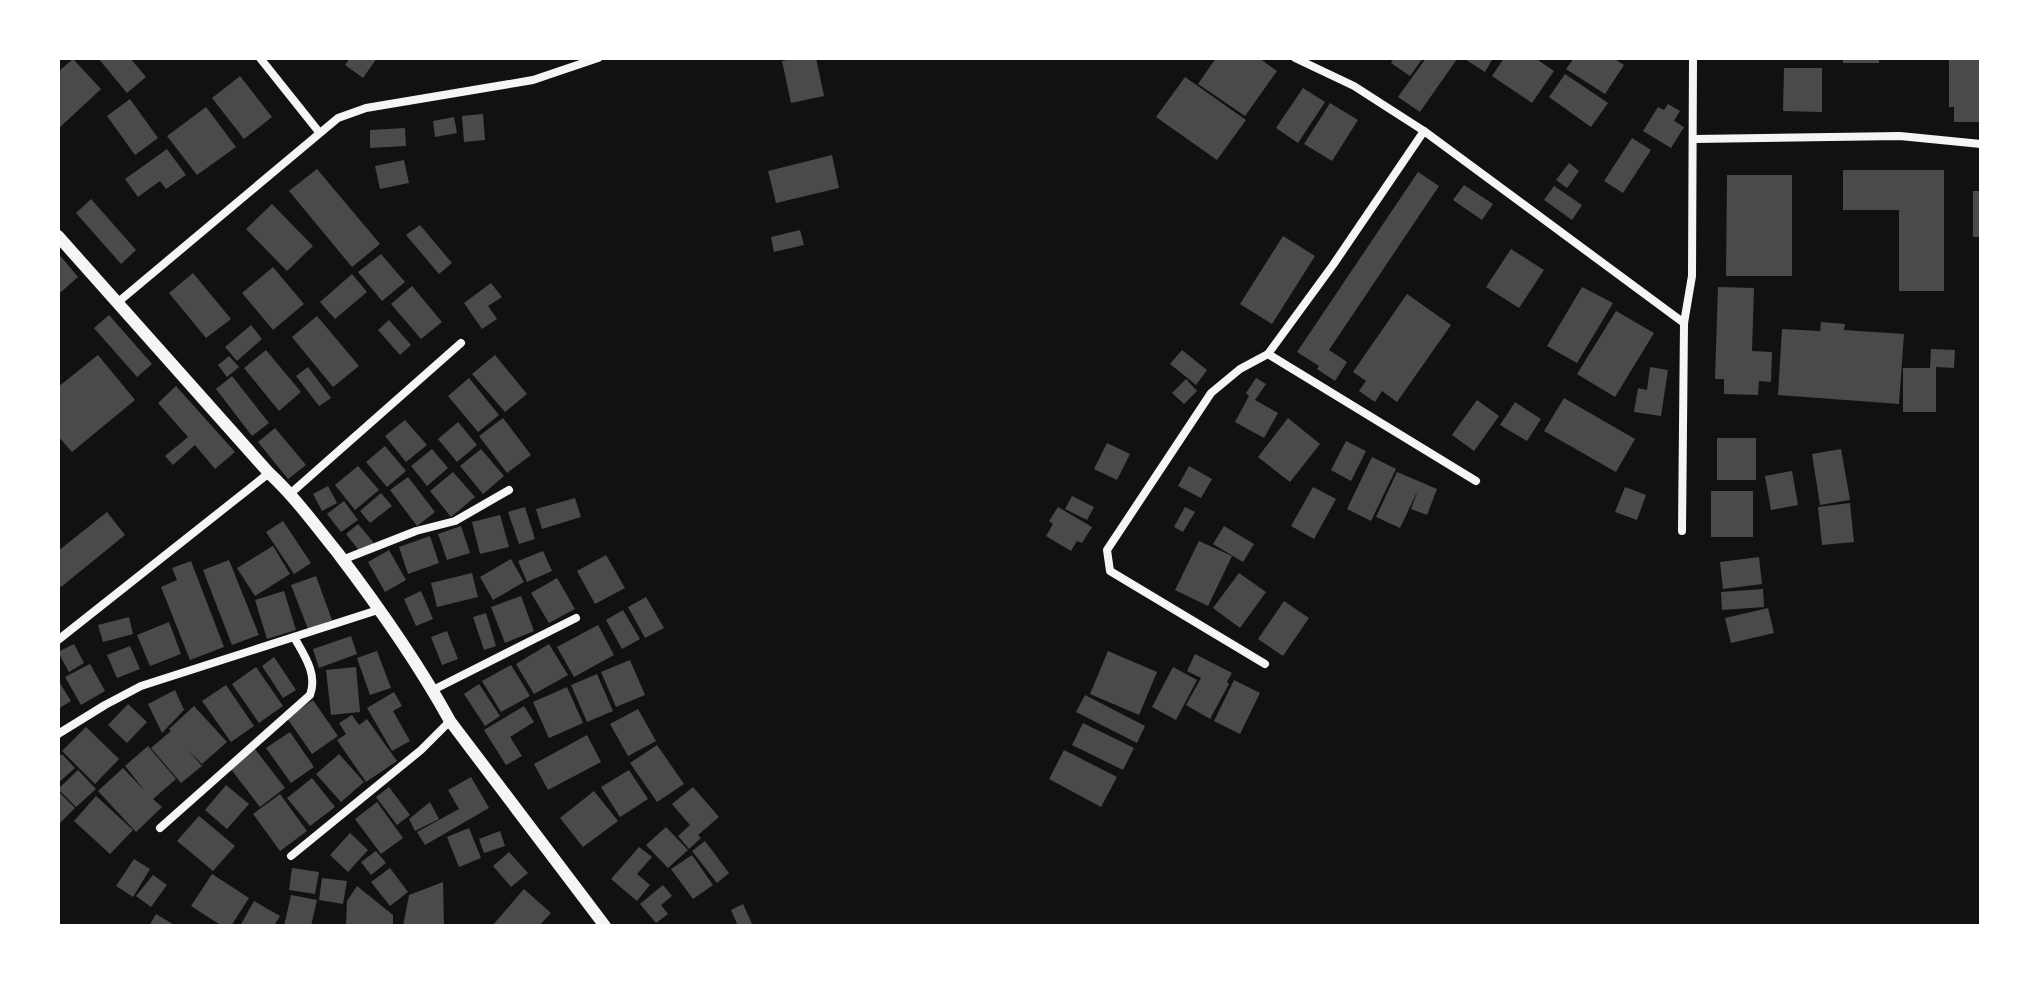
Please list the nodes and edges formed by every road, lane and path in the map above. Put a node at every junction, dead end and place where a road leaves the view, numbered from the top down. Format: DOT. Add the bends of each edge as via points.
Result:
graph roads {
  1 [pos="260,58"];
  2 [pos="598,58"];
  3 [pos="1295,58"];
  4 [pos="1693,58"];
  5 [pos="1424,131"];
  6 [pos="319,132"];
  7 [pos="1694,139"];
  8 [pos="1981,144"];
  9 [pos="58,236"];
  10 [pos="117,303"];
  11 [pos="1684,323"];
  12 [pos="461,343"];
  13 [pos="1268,354"];
  14 [pos="269,473"];
  15 [pos="1476,481"];
  16 [pos="509,490"];
  17 [pos="291,493"];
  18 [pos="1682,531"];
  19 [pos="342,560"];
  20 [pos="381,609"];
  21 [pos="576,618"];
  22 [pos="294,637"];
  23 [pos="58,640"];
  24 [pos="1265,664"];
  25 [pos="433,690"];
  26 [pos="450,721"];
  27 [pos="58,734"];
  28 [pos="160,828"];
  29 [pos="291,856"];
  30 [pos="605,926"];
  1 -- 6 [label="street"];
  2 -- 6 [label="street" via="533,80 366,108"];
  3 -- 5 [label="street" via="1354,86"];
  4 -- 7 [label="street"];
  5 -- 11 [label="street"];
  5 -- 13 [label="street"];
  6 -- 10 [label="street"];
  7 -- 8 [label="street" via="1900,136"];
  7 -- 11 [label="street" via="1692,276"];
  9 -- 10 [label="street"];
  10 -- 14 [label="street"];
  11 -- 18 [label="street"];
  12 -- 17 [label="street"];
  13 -- 15 [label="street"];
  13 -- 24 [label="street" via="1211,393 1107,550 1110,571"];
  14 -- 17 [label="street"];
  14 -- 23 [label="street"];
  16 -- 19 [label="street" via="455,521"];
  17 -- 19 [label="street"];
  19 -- 20 [label="street"];
  20 -- 22 [label="street"];
  20 -- 25 [label="street"];
  21 -- 25 [label="street"];
  22 -- 27 [label="street" via="141,686"];
  22 -- 28 [label="street" via="310,668 310,695"];
  25 -- 26 [label="street"];
  26 -- 29 [label="street"];
  26 -- 30 [label="street"];
}
